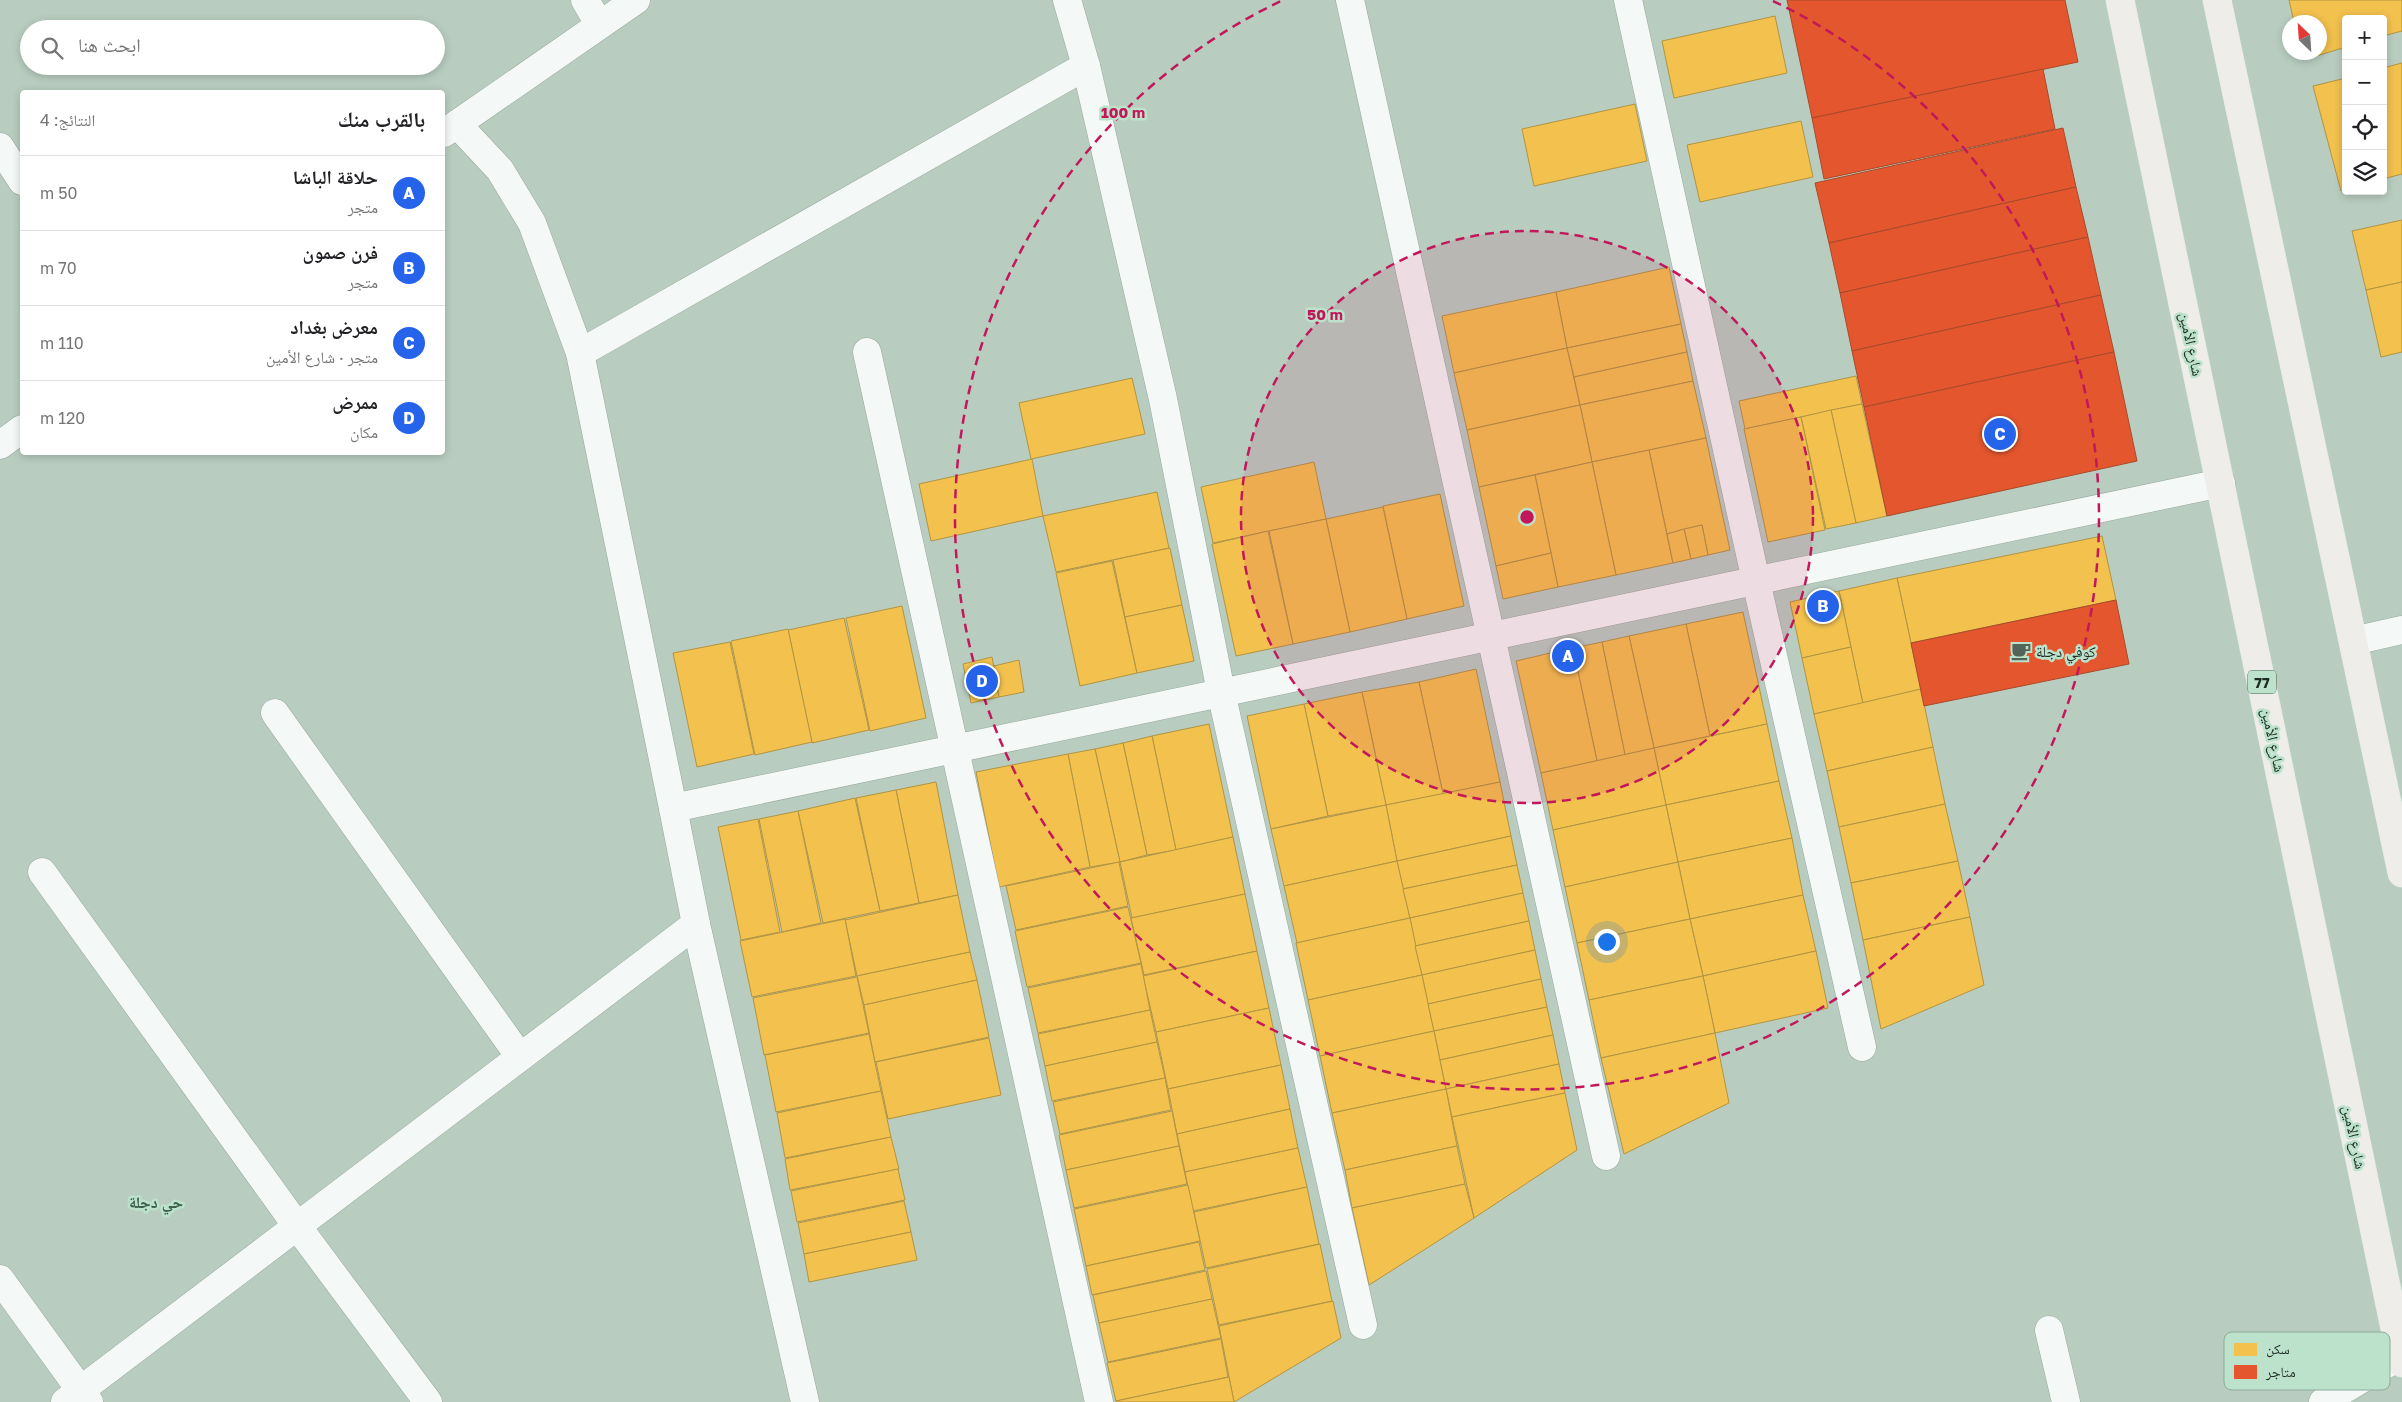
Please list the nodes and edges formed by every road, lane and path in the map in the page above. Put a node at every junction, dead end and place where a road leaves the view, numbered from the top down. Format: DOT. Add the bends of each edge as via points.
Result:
graph roads {
  1 [pos="585,0"];
  2 [pos="636,0"];
  3 [pos="1067,0"];
  4 [pos="1350,0"];
  5 [pos="1628,0"];
  6 [pos="2120,0"];
  7 [pos="2217,0"];
  8 [pos="599,24"];
  9 [pos="1086,66"];
  10 [pos="450,129"];
  11 [pos="0,147"];
  12 [pos="20,178"];
  13 [pos="867,352"];
  14 [pos="580,353"];
  15 [pos="20,430"];
  16 [pos="0,445"];
  17 [pos="2221,483"];
  18 [pos="1756,580"];
  19 [pos="2402,630"];
  20 [pos="1489,636"];
  21 [pos="2353,641"];
  22 [pos="1222,692"];
  23 [pos="275,713"];
  24 [pos="955,748"];
  25 [pos="672,808"];
  26 [pos="42,872"];
  27 [pos="2402,873"];
  28 [pos="696,924"];
  29 [pos="1862,1047"];
  30 [pos="520,1058"];
  31 [pos="1606,1156"];
  32 [pos="297,1226"];
  33 [pos="0,1279"];
  34 [pos="1363,1325"];
  35 [pos="2049,1330"];
  36 [pos="2401,1360"];
  37 [pos="2345,1390"];
  38 [pos="78,1398"];
  39 [pos="428,1402"];
  40 [pos="805,1402"];
  41 [pos="1099,1402"];
  42 [pos="2066,1402"];
  43 [pos="2323,1402"];
  1 -- 8 [label="street"];
  2 -- 8 [label="street"];
  3 -- 9 [label="street"];
  4 -- 20 [label="street"];
  5 -- 18 [label="street"];
  6 -- 17 [label="main road, شارع الأمين / 77"];
  7 -- 21 [label="main road"];
  8 -- 10 [label="street"];
  9 -- 14 [label="street"];
  9 -- 22 [label="street" via="1163,399"];
  10 -- 14 [label="street" via="500,170 532,223"];
  11 -- 12 [label="street"];
  13 -- 24 [label="street"];
  14 -- 25 [label="street"];
  15 -- 16 [label="street"];
  17 -- 18 [label="street"];
  17 -- 36 [label="main road, شارع الأمين / 77"];
  18 -- 20 [label="street"];
  18 -- 29 [label="street"];
  19 -- 21 [label="street"];
  20 -- 22 [label="street"];
  20 -- 31 [label="street"];
  21 -- 27 [label="main road"];
  22 -- 24 [label="street"];
  22 -- 34 [label="street"];
  23 -- 30 [label="street"];
  24 -- 25 [label="street"];
  24 -- 41 [label="street"];
  25 -- 28 [label="street"];
  26 -- 32 [label="street"];
  28 -- 30 [label="street"];
  28 -- 40 [label="street"];
  30 -- 32 [label="street"];
  32 -- 38 [label="street"];
  32 -- 39 [label="street"];
  33 -- 38 [label="street"];
  35 -- 42 [label="street"];
  37 -- 43 [label="street"];
}
